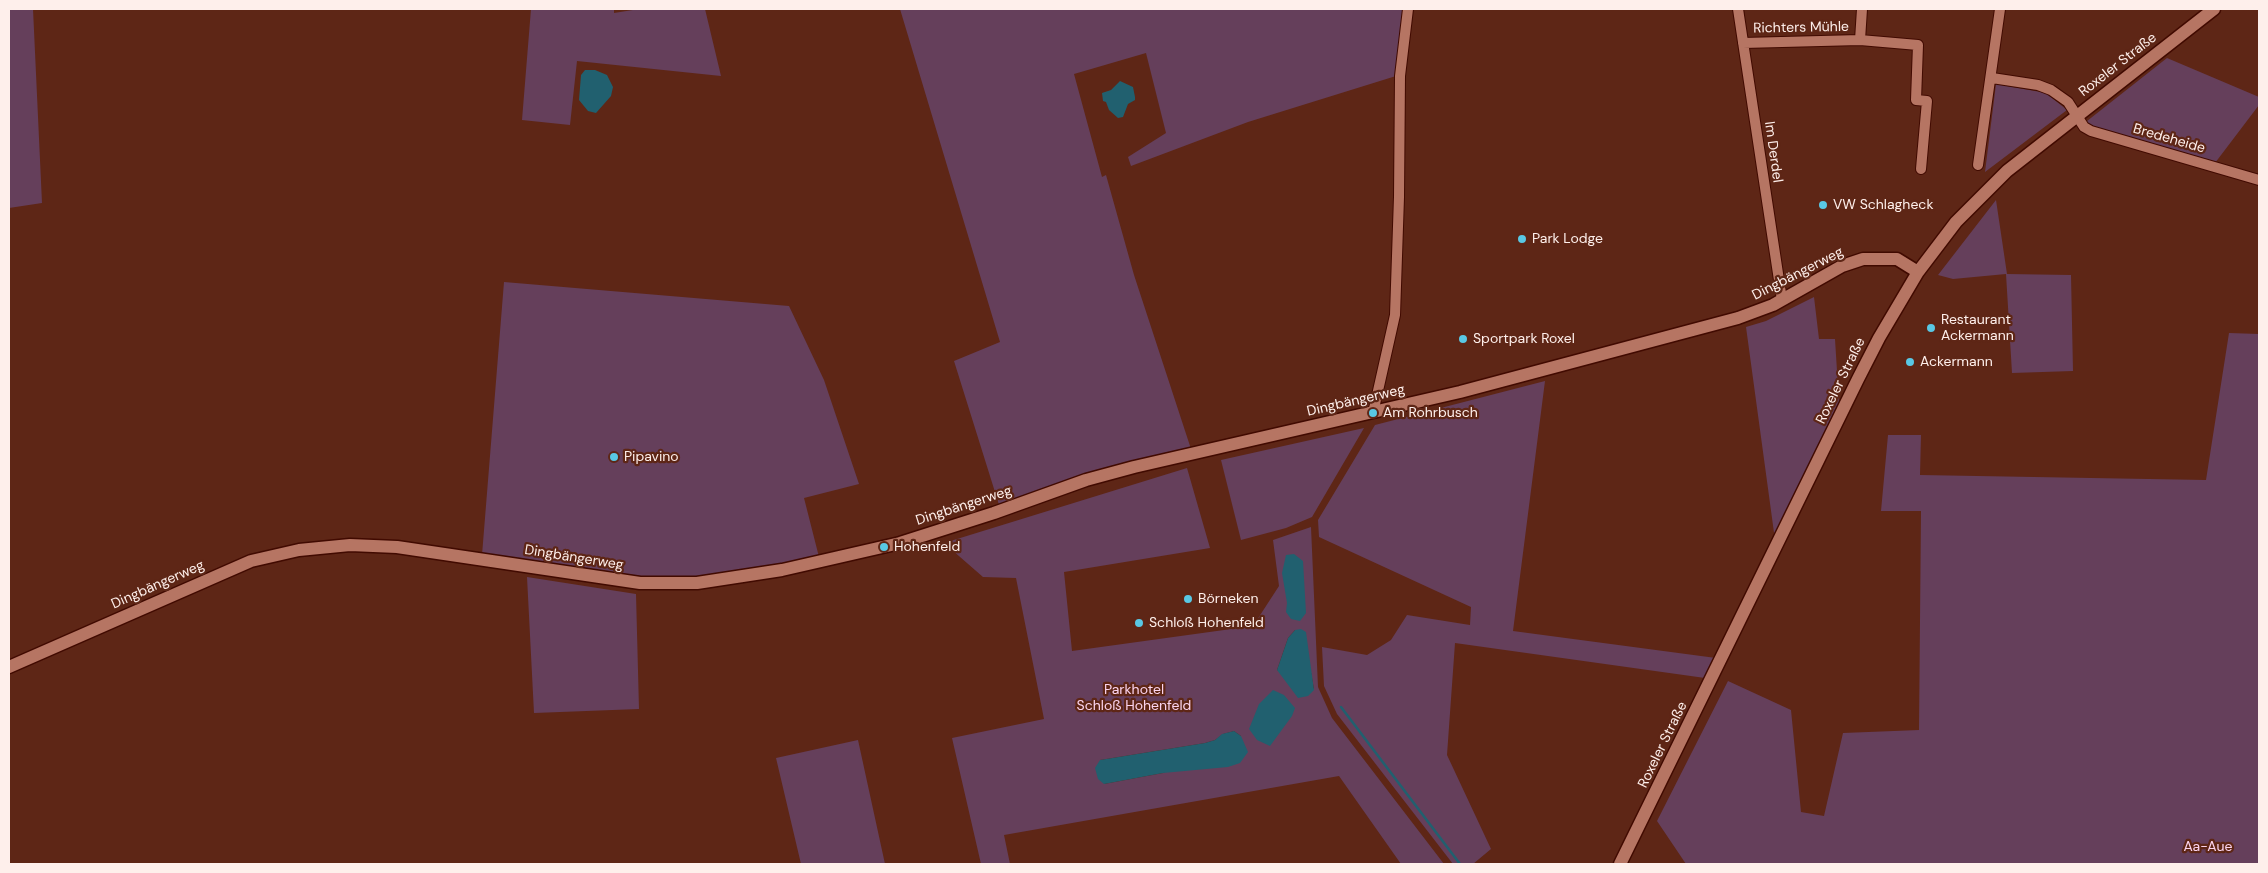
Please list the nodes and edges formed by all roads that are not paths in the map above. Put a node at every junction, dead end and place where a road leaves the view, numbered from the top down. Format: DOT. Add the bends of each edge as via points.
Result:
graph roads {
  1 [pos="1408,9"];
  2 [pos="1738,9"];
  3 [pos="1862,9"];
  4 [pos="2000,9"];
  5 [pos="2214,9"];
  6 [pos="1860,40"];
  7 [pos="1743,43"];
  8 [pos="1992,78"];
  9 [pos="2076,116"];
  10 [pos="1978,165"];
  11 [pos="1921,169"];
  12 [pos="2259,180"];
  13 [pos="1918,272"];
  14 [pos="1782,300"];
  15 [pos="1373,413"];
  16 [pos="9,667"];
  17 [pos="1620,864"];
  1 -- 15 [label="street" via="1400,76 1394,315"];
  2 -- 7 [label="street, Im Derdel"];
  3 -- 6 [label="street, Richters Mühle"];
  4 -- 8 [label="street"];
  5 -- 9 [label="main road, Roxeler Straße"];
  6 -- 7 [label="street, Richters Mühle"];
  6 -- 11 [label="street, Richters Mühle" via="1918,45 1916,100 1926,101"];
  7 -- 14 [label="street, Im Derdel"];
  8 -- 9 [label="street, Bredeheide" via="2051,90 2068,102"];
  8 -- 10 [label="street"];
  9 -- 12 [label="street, Bredeheide" via="2091,131"];
  9 -- 13 [label="main road, Roxeler Straße" via="1981,196 1956,222"];
  13 -- 14 [label="main road, Dingbängerweg" via="1897,259 1863,259 1842,266"];
  13 -- 17 [label="main road, Roxeler Straße" via="1858,379"];
  14 -- 15 [label="main road, Dingbängerweg" via="1738,318"];
  15 -- 16 [label="main road, Dingbängerweg" via="1134,466 884,547 782,570 696,583 613,580 398,546 350,545 299,550 251,561"];
}
